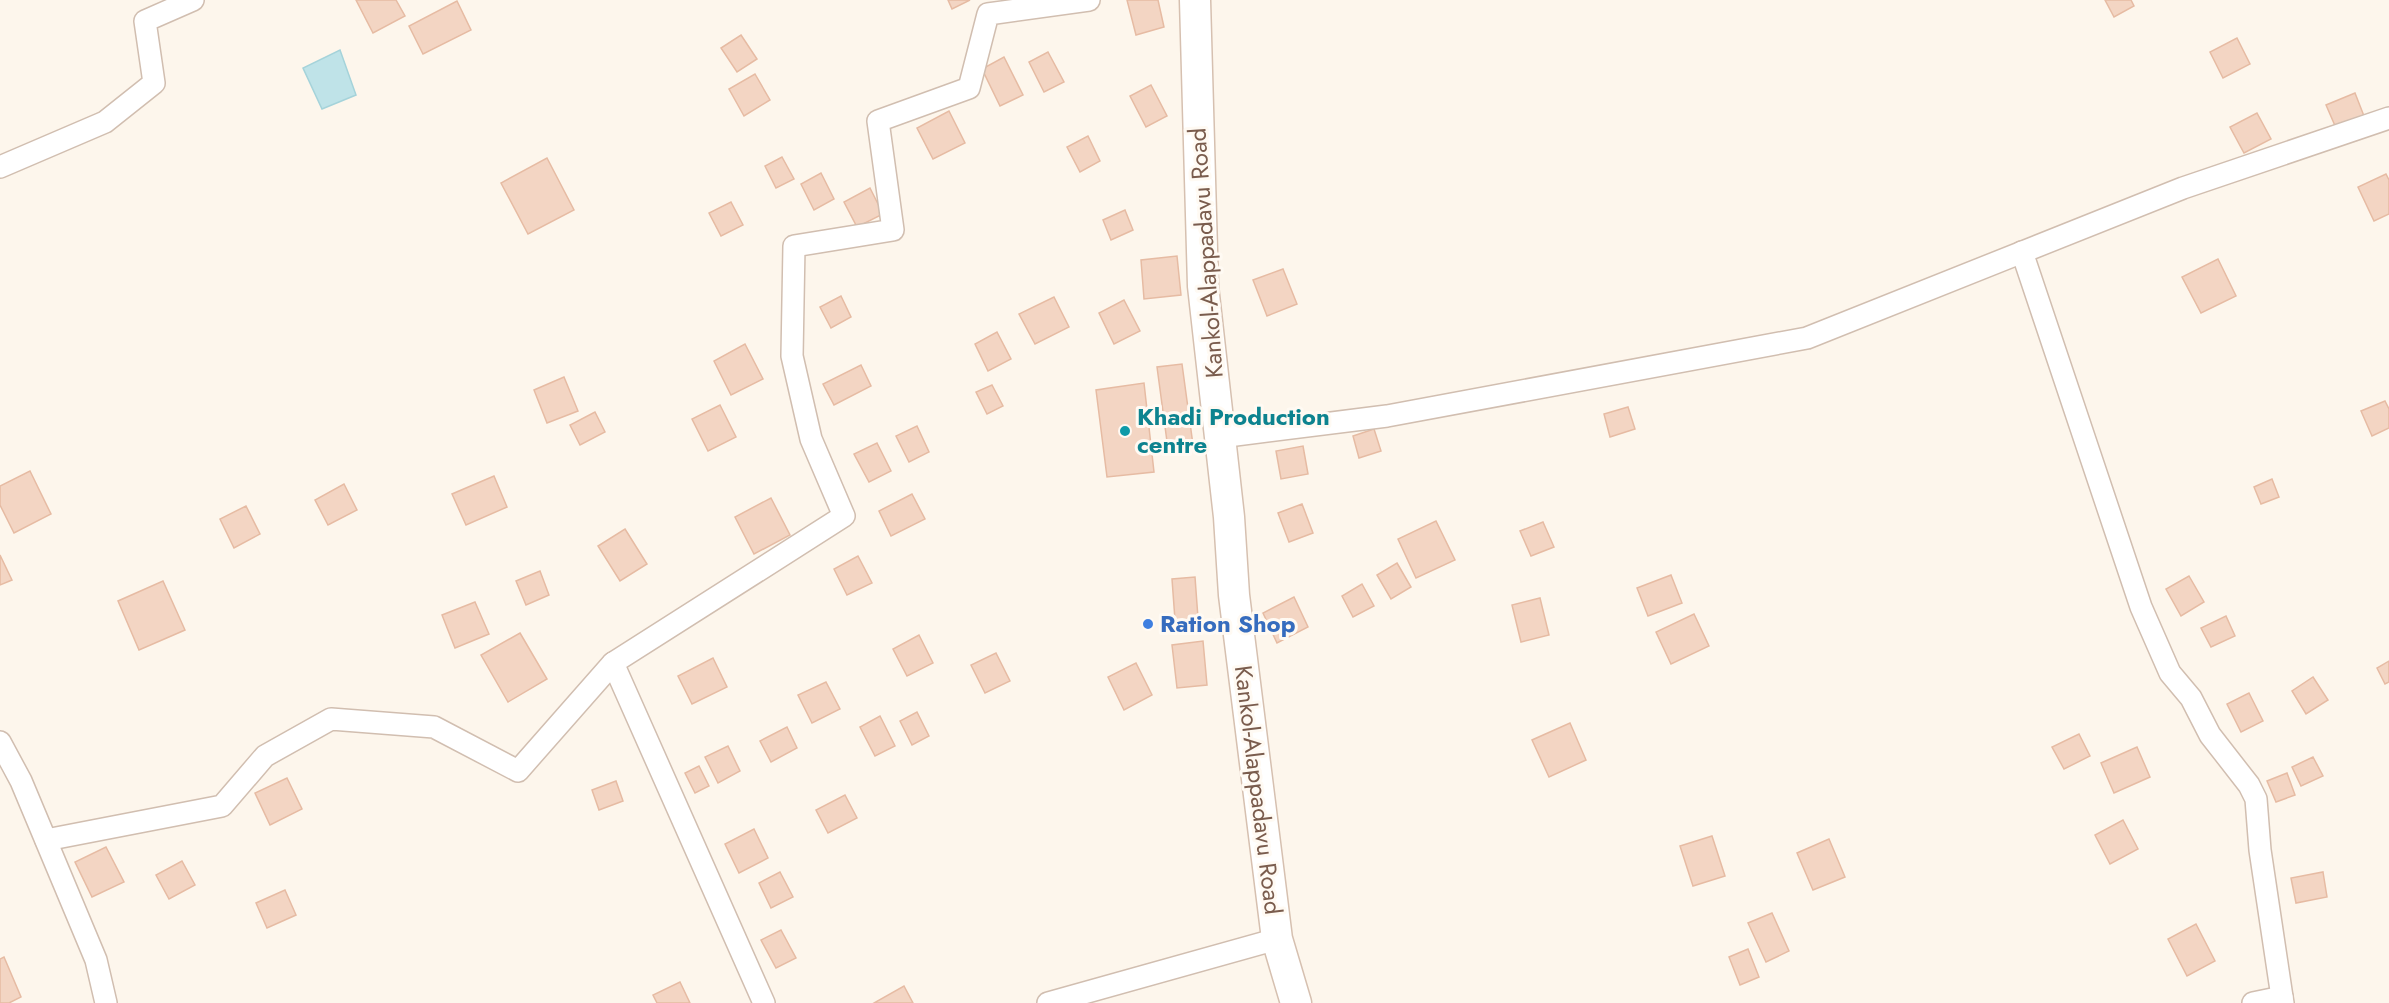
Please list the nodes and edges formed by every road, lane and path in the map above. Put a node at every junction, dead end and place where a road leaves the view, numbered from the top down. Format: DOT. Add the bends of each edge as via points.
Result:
graph roads {
  1 [pos="193,0"];
  2 [pos="1089,0"];
  3 [pos="1195,0"];
  4 [pos="2389,118"];
  5 [pos="0,167"];
  6 [pos="2022,252"];
  7 [pos="1220,437"];
  8 [pos="614,663"];
  9 [pos="1,746"];
  10 [pos="46,840"];
  11 [pos="1277,939"];
  12 [pos="2283,1000"];
  13 [pos="106,1003"];
  14 [pos="764,1003"];
  15 [pos="1048,1003"];
  16 [pos="1296,1003"];
  17 [pos="2253,1003"];
  1 -- 5 [label="street" via="145,21 154,83 105,122"];
  2 -- 8 [label="street" via="988,14 969,88 878,121 893,230 794,246 792,356 811,439 844,516"];
  3 -- 7 [label="main road, Kankol-Alappadavu Road" via="1203,286"];
  4 -- 6 [label="street" via="2183,188"];
  6 -- 7 [label="street" via="1807,338 1387,416"];
  6 -- 12 [label="street" via="2141,607 2170,672 2256,799"];
  7 -- 11 [label="main road, Kankol-Alappadavu Road" via="1234,595"];
  8 -- 10 [label="street" via="518,771 434,727 331,719 265,756 222,806"];
  8 -- 14 [label="street"];
  9 -- 10 [label="street"];
  10 -- 13 [label="street" via="96,960"];
  11 -- 15 [label="street"];
  11 -- 16 [label="main road, Kankol-Alappadavu Road"];
  12 -- 17 [label="street"];
}
